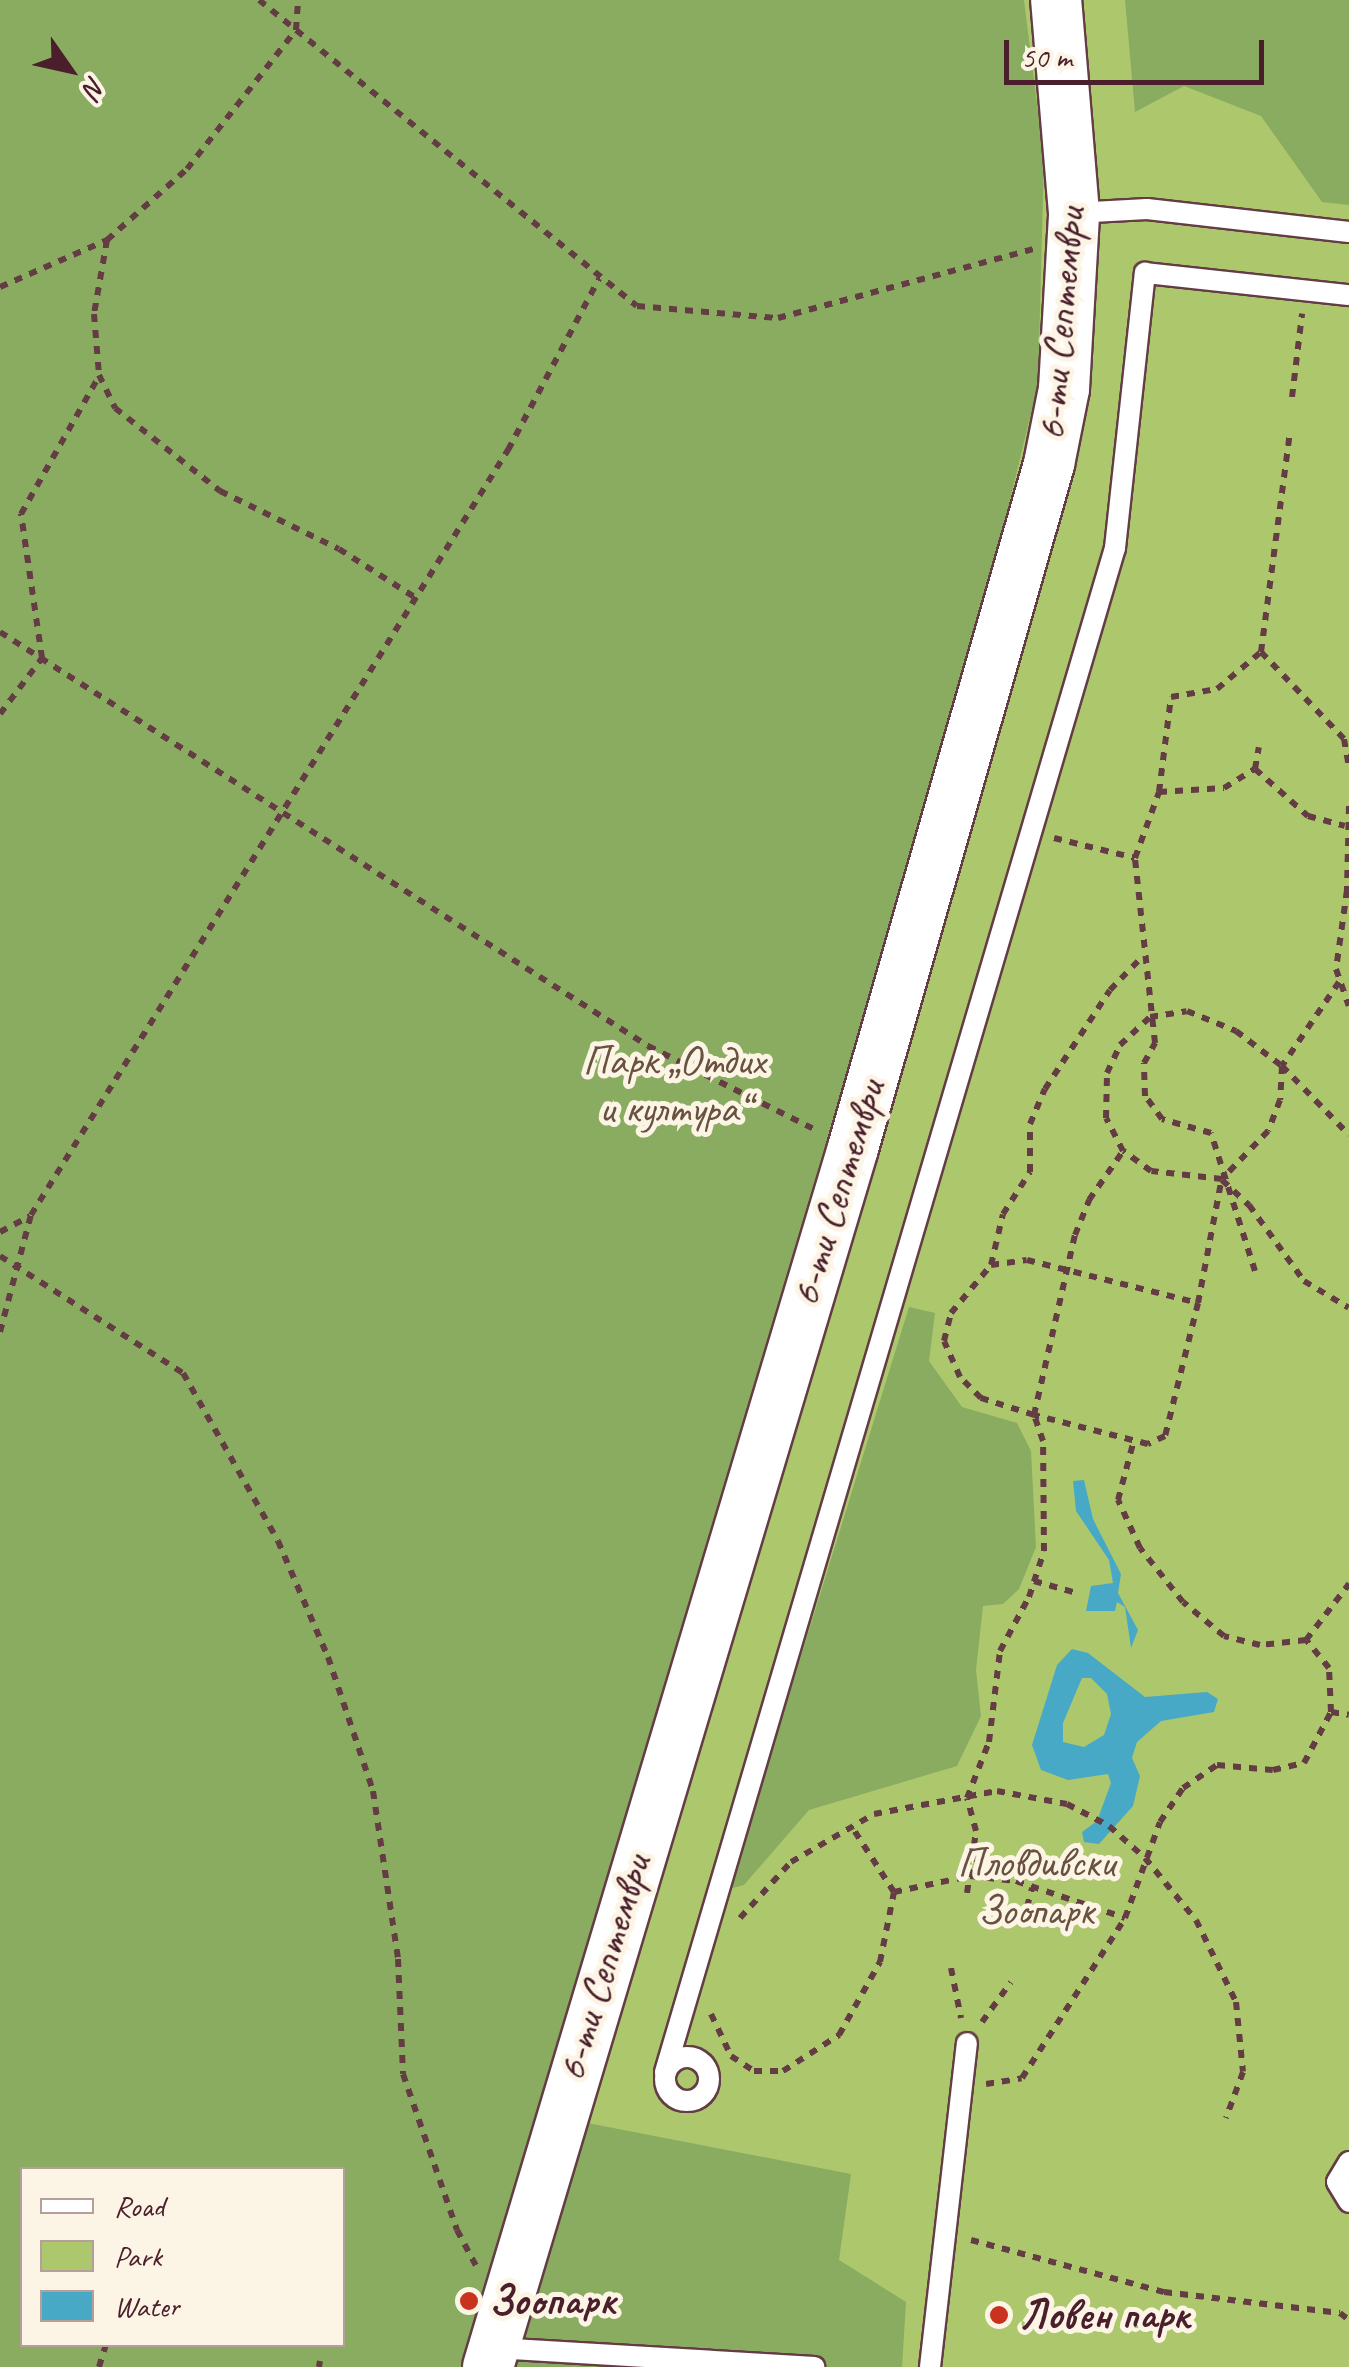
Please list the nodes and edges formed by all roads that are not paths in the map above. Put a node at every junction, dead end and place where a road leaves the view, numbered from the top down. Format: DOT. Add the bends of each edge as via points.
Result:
graph roads {
  1 [pos="1056,0"];
  2 [pos="1074,225"];
  3 [pos="1349,232"];
  4 [pos="1349,295"];
  5 [pos="967,2043"];
  6 [pos="665,2072"];
  7 [pos="1349,2162"];
  8 [pos="1349,2202"];
  9 [pos="494,2343"];
  10 [pos="814,2367"];
  11 [pos="930,2367"];
  1 -- 2 [label="street, 6-ти Септември"];
  2 -- 3 [label="lane" via="1146,209"];
  2 -- 9 [label="street, 6-ти Септември" via="1064,389 1049,464 853,1148"];
  4 -- 6 [label="lane" via="1145,273 1115,548"];
  5 -- 11 [label="lane"];
  7 -- 8 [label="lane" via="1337,2182"];
  9 -- 10 [label="lane"];
}
